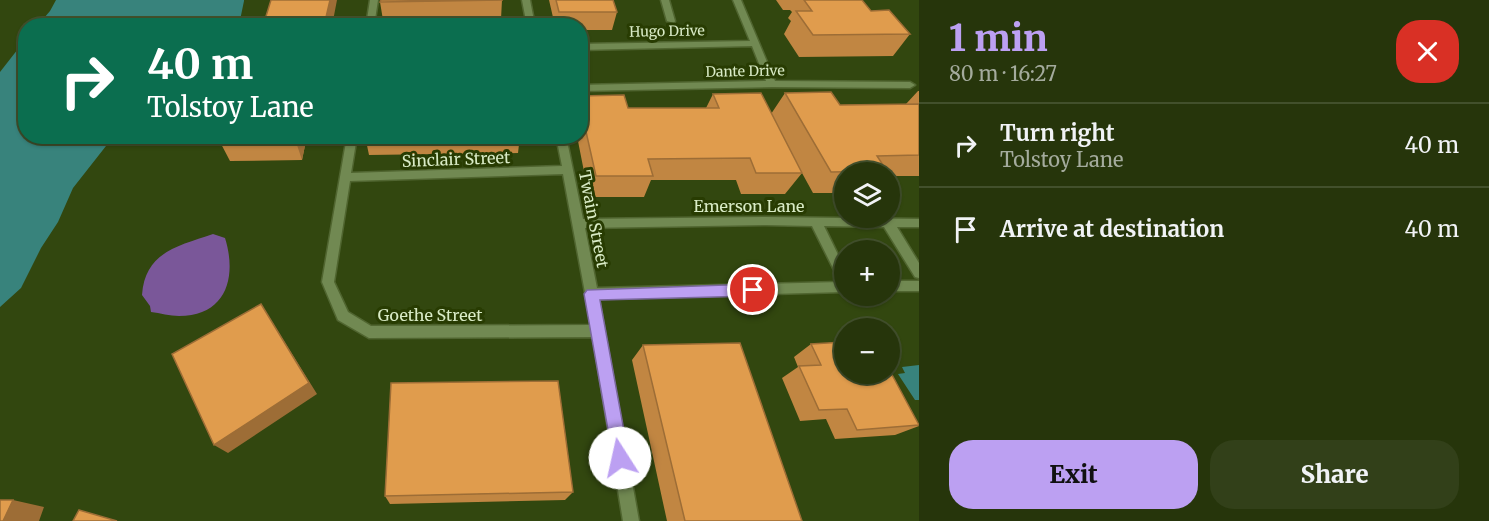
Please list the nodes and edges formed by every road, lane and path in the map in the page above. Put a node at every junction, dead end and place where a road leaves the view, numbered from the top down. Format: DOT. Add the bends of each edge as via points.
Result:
graph roads {
  1 [pos="374,0"];
  2 [pos="526,0"];
  3 [pos="664,0"];
  4 [pos="737,0"];
  5 [pos="371,18"];
  6 [pos="529,18"];
  7 [pos="671,21"];
  8 [pos="755,43"];
  9 [pos="588,47"];
  10 [pos="772,84"];
  11 [pos="910,85"];
  12 [pos="588,88"];
  13 [pos="351,144"];
  14 [pos="563,144"];
  15 [pos="568,170"];
  16 [pos="345,177"];
  17 [pos="816,222"];
  18 [pos="834,222"];
  19 [pos="900,223"];
  20 [pos="579,224"];
  21 [pos="919,224"];
  22 [pos="891,228"];
  23 [pos="834,258"];
  24 [pos="919,273"];
  25 [pos="900,286"];
  26 [pos="919,286"];
  27 [pos="834,288"];
  28 [pos="592,294"];
  29 [pos="598,331"];
  30 [pos="631,521"];
  1 -- 5 [label="street"];
  2 -- 6 [label="street"];
  3 -- 7 [label="street"];
  4 -- 8 [label="street"];
  8 -- 9 [label="street, Hugo Drive"];
  8 -- 10 [label="street"];
  10 -- 11 [label="street, Dante Drive"];
  10 -- 12 [label="street, Dante Drive"];
  13 -- 16 [label="street, Goethe Street"];
  14 -- 15 [label="street, Twain Street"];
  15 -- 16 [label="street, Sinclair Street"];
  15 -- 20 [label="street, Twain Street"];
  16 -- 29 [label="street, Goethe Street" via="328,282 343,316 369,332"];
  17 -- 18 [label="street, Emerson Lane"];
  17 -- 20 [label="street, Emerson Lane"];
  17 -- 23 [label="street"];
  19 -- 21 [label="street, Emerson Lane"];
  20 -- 28 [label="street, Twain Street"];
  22 -- 24 [label="street"];
  25 -- 26 [label="street"];
  27 -- 28 [label="street"];
  28 -- 29 [label="street, Twain Street"];
  29 -- 30 [label="street, Twain Street"];
}
